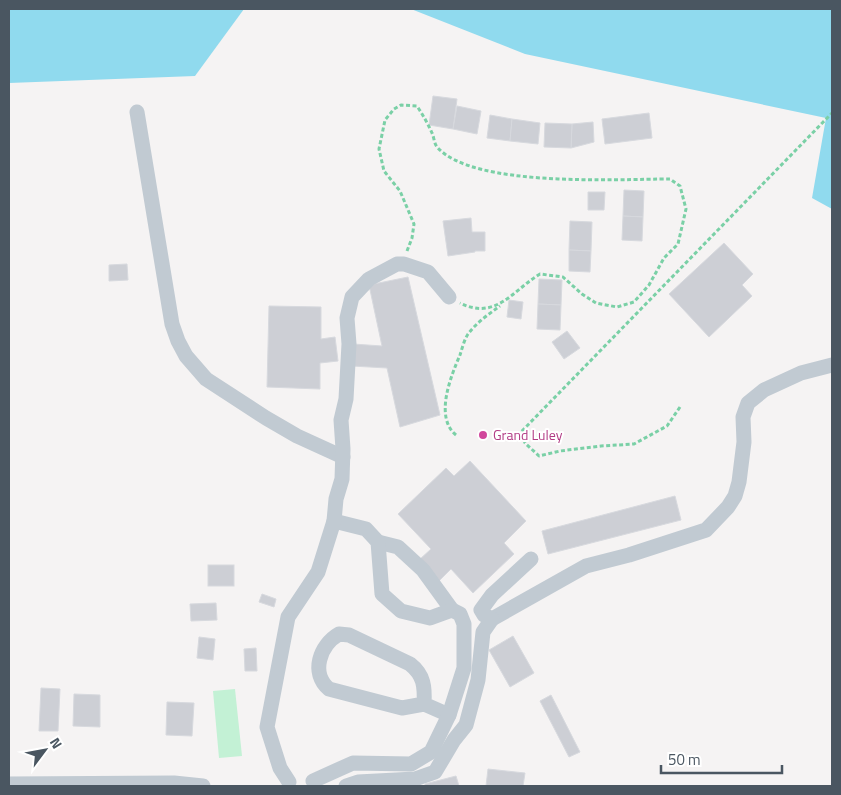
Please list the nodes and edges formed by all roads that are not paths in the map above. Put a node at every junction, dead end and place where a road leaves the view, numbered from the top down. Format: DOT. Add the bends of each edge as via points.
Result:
graph roads {
  1 [pos="137,112"];
  2 [pos="449,297"];
  3 [pos="832,365"];
  4 [pos="343,457"];
  5 [pos="334,521"];
  6 [pos="378,542"];
  7 [pos="532,559"];
  8 [pos="452,610"];
  9 [pos="492,619"];
  10 [pos="424,704"];
  11 [pos="448,715"];
  12 [pos="9,784"];
  13 [pos="288,784"];
  14 [pos="315,784"];
  15 [pos="122,785"];
  16 [pos="203,786"];
  17 [pos="346,786"];
  1 -- 4 [label="street" via="172,324 186,356 206,379 266,418"];
  2 -- 4 [label="street" via="428,272 404,264 369,279 352,297 347,318 346,399 340,420"];
  3 -- 9 [label="street" via="801,373 764,390 748,402 743,417 742,466 735,496 706,530 586,566"];
  4 -- 5 [label="street"];
  5 -- 6 [label="street" via="366,529"];
  5 -- 13 [label="street" via="318,572 288,617 266,727"];
  6 -- 8 [label="street" via="398,547 424,570"];
  6 -- 8 [label="street" via="382,594 401,611 430,618"];
  7 -- 9 [label="street" via="483,605 484,615"];
  8 -- 11 [label="street" via="460,614 464,624 464,668"];
  9 -- 17 [label="street" via="482,632 478,680 466,725 435,772 415,779 358,782"];
  10 -- 10 [label="street" via="422,678 410,664 349,635 338,634 326,644 319,668 322,683 329,688 402,708"];
  10 -- 11 [label="street"];
  11 -- 14 [label="street" via="431,752 411,764 353,764"];
  12 -- 15 [label="street"];
  13 -- 14 [label="street" via="297,778 305,778"];
  15 -- 16 [label="street" via="174,783"];
}
